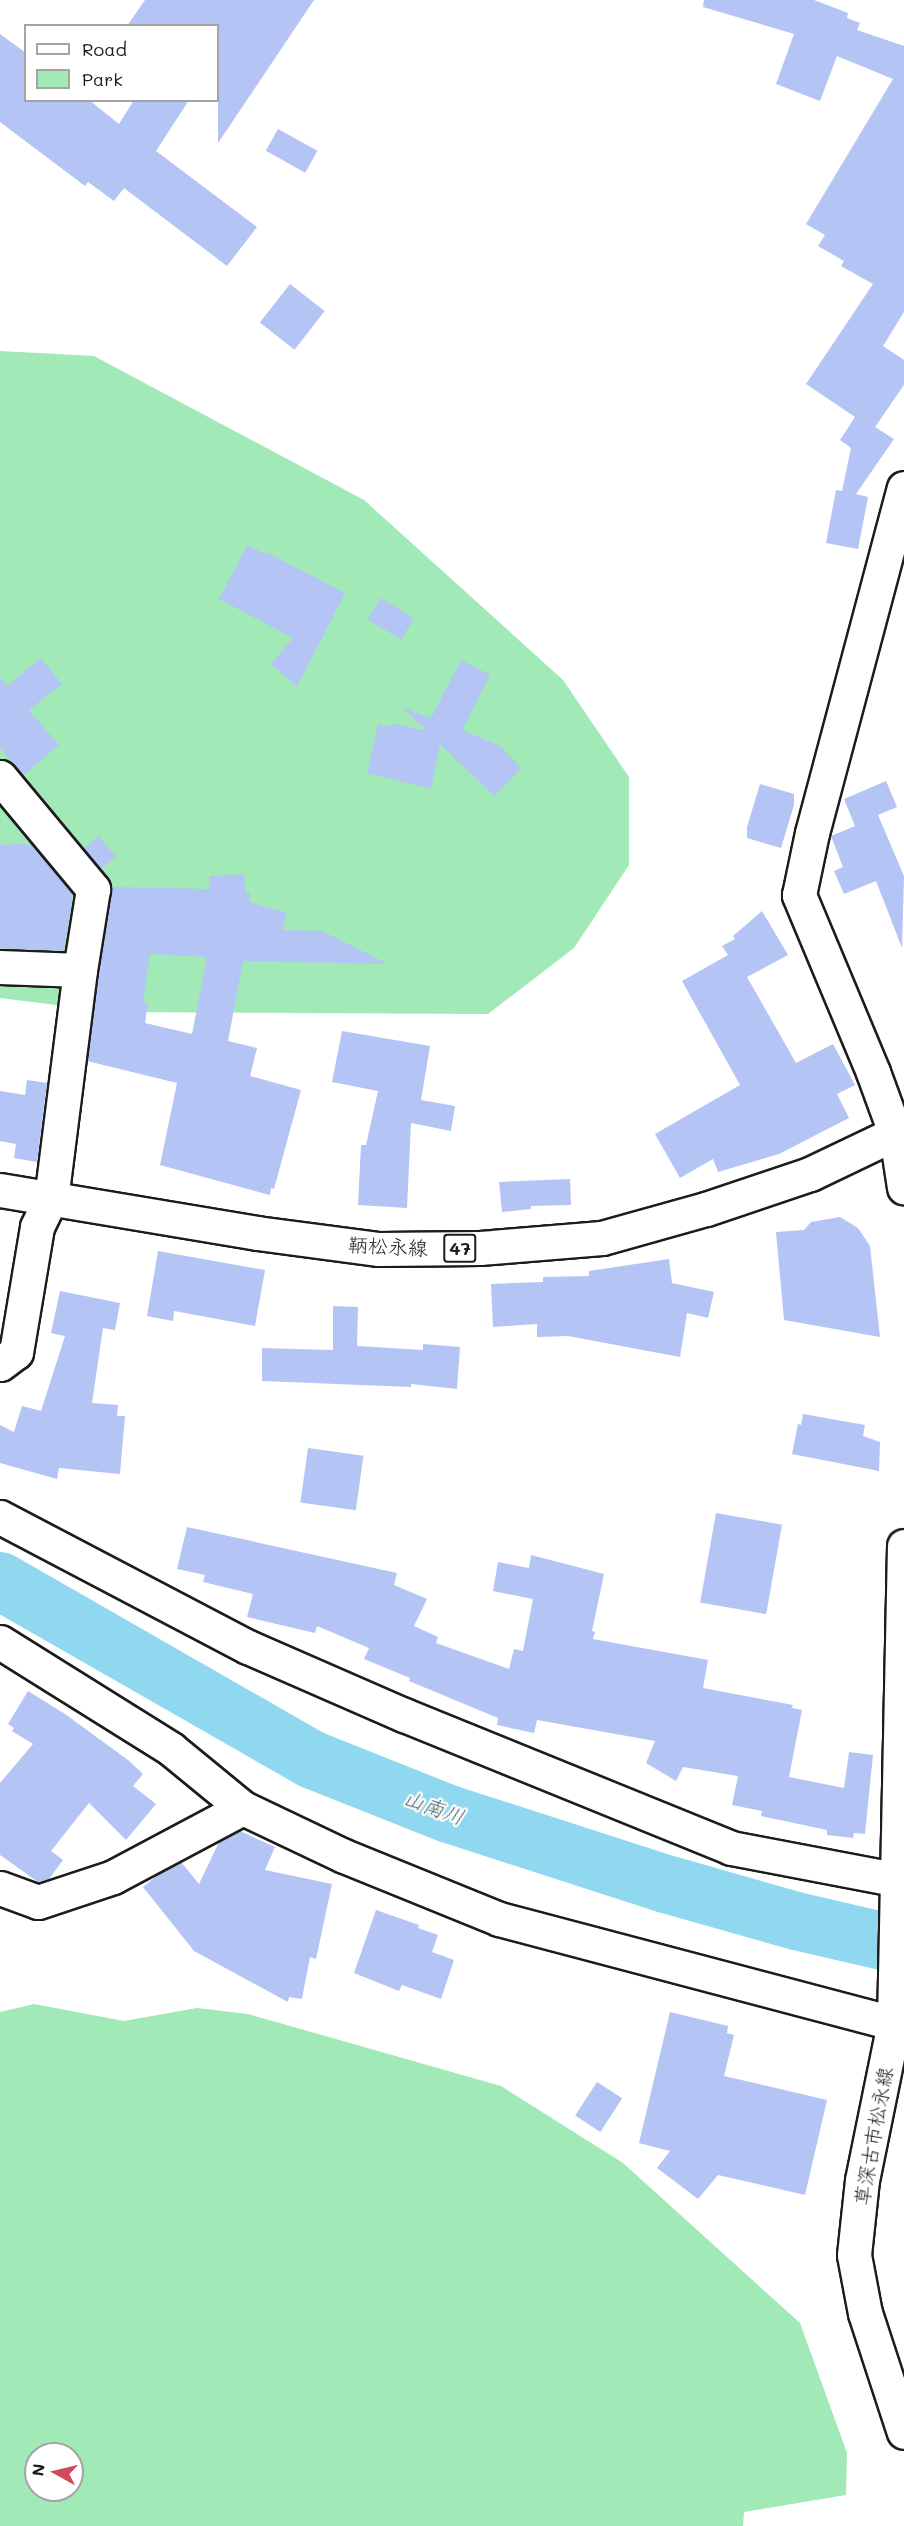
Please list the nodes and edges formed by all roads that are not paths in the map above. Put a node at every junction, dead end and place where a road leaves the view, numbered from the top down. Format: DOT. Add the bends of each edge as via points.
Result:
graph roads {
  1 [pos="904,488"];
  2 [pos="0,777"];
  3 [pos="0,967"];
  4 [pos="80,970"];
  5 [pos="900,1132"];
  6 [pos="904,1187"];
  7 [pos="0,1190"];
  8 [pos="51,1198"];
  9 [pos="0,1364"];
  10 [pos="0,1517"];
  11 [pos="904,1546"];
  12 [pos="0,1642"];
  13 [pos="243,1808"];
  14 [pos="0,1888"];
  15 [pos="900,1888"];
  16 [pos="897,2018"];
  17 [pos="904,2432"];
  1 -- 5 [label="street" via="799,895"];
  2 -- 4 [label="street" via="93,889"];
  3 -- 4 [label="street"];
  4 -- 8 [label="street"];
  5 -- 6 [label="street"];
  5 -- 8 [label="street, 鞆松永線 / 47" via="810,1174 602,1238 480,1248 379,1249 256,1233"];
  7 -- 8 [label="street, 鞆松永線 / 47"];
  8 -- 9 [label="street" via="37,1227 16,1352"];
  10 -- 15 [label="street" via="248,1647 404,1715 731,1848"];
  11 -- 15 [label="street, 草深古市松永線"];
  12 -- 13 [label="street" via="171,1749"];
  13 -- 14 [label="street" via="113,1877 38,1902"];
  13 -- 16 [label="street" via="344,1856 499,1919"];
  15 -- 16 [label="street, 草深古市松永線"];
  16 -- 17 [label="street, 草深古市松永線" via="862,2180 854,2256 866,2313"];
}
